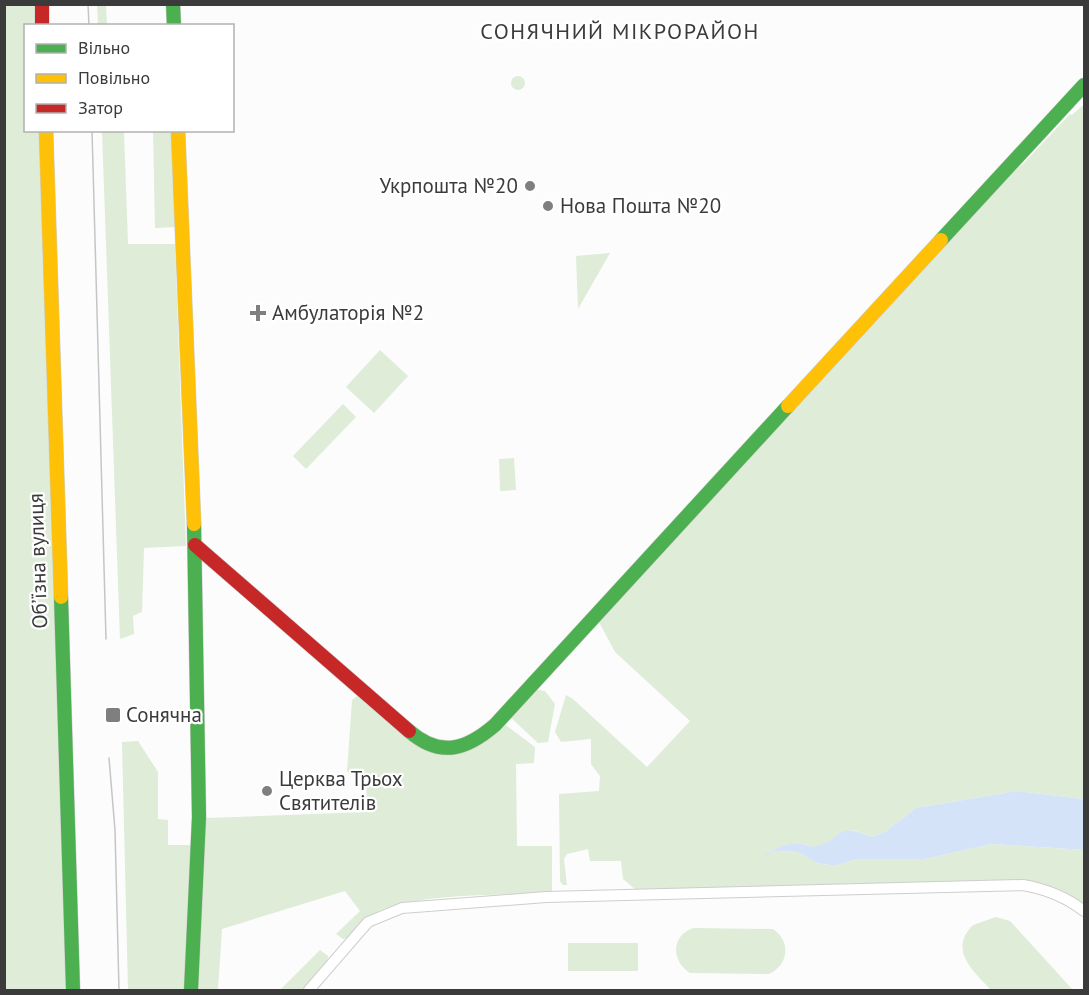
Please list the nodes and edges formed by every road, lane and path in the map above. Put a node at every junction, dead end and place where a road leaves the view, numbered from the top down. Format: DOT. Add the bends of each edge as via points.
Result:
graph roads {
  1 [pos="42,4"];
  2 [pos="173,4"];
  3 [pos="42,24"];
  4 [pos="174,24"];
  5 [pos="1084,85"];
  6 [pos="46,132"];
  7 [pos="178,132"];
  8 [pos="195,545"];
  9 [pos="1084,911"];
  10 [pos="73,990"];
  11 [pos="191,990"];
  12 [pos="309,990"];
  1 -- 3 [label="street"];
  2 -- 4 [label="street"];
  5 -- 8 [label="street" via="477,741 449,750 420,741"];
  6 -- 10 [label="street, Обʼїзна вулиця"];
  7 -- 8 [label="street"];
  8 -- 11 [label="street" via="200,817"];
  9 -- 12 [label="street" via="1070,900 1023,885 546,897 402,908 368,922"];
}
